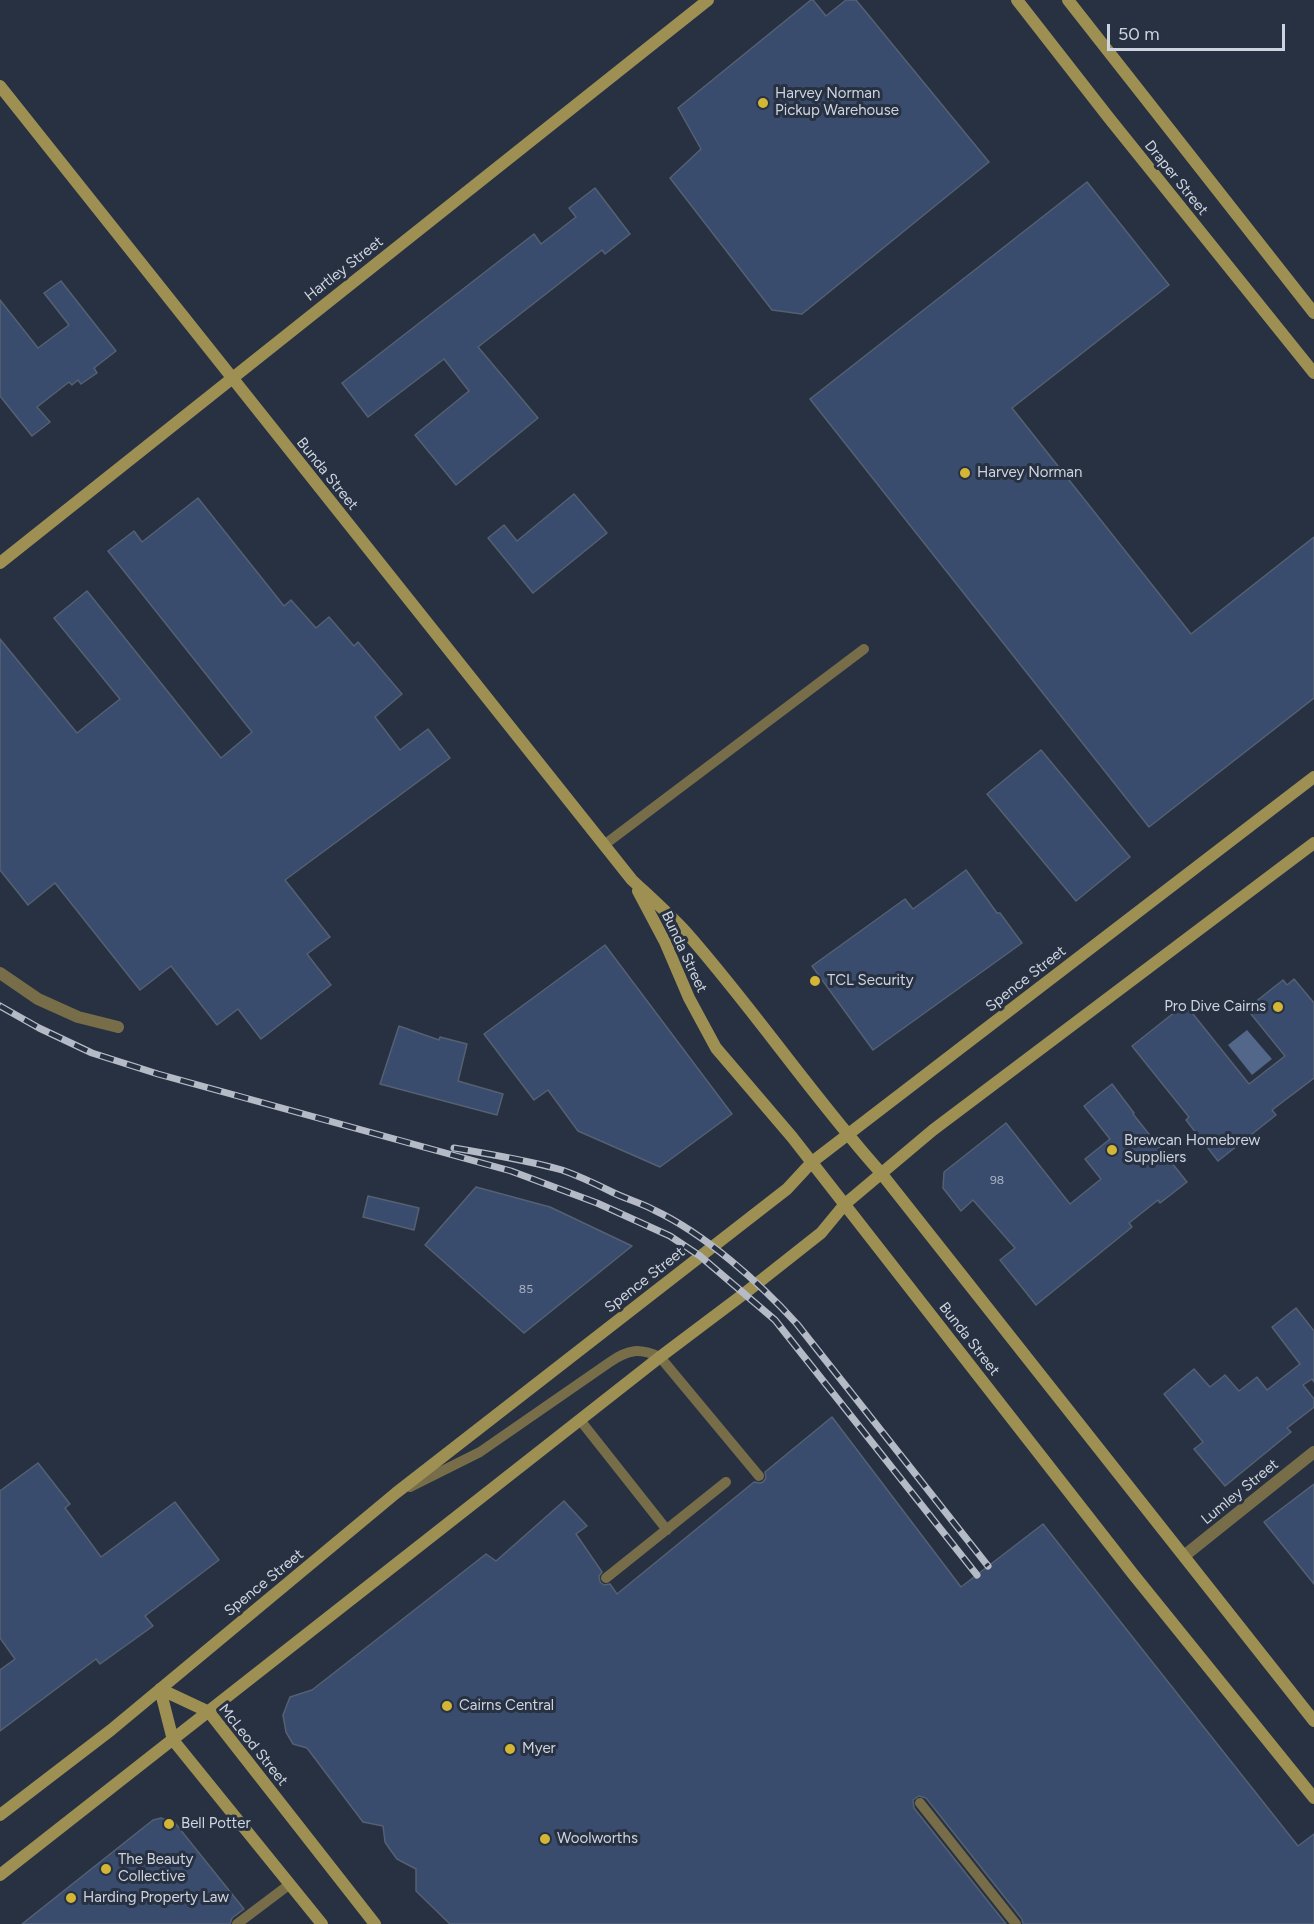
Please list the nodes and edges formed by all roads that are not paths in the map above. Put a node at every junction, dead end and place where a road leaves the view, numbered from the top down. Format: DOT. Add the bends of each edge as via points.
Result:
graph roads {
  1 [pos="708,0"];
  2 [pos="1017,0"];
  3 [pos="1068,0"];
  4 [pos="0,86"];
  5 [pos="1314,313"];
  6 [pos="1314,373"];
  7 [pos="231,378"];
  8 [pos="0,563"];
  9 [pos="864,649"];
  10 [pos="1314,777"];
  11 [pos="1314,843"];
  12 [pos="604,845"];
  13 [pos="632,880"];
  14 [pos="0,974"];
  15 [pos="118,1027"];
  16 [pos="847,1136"];
  17 [pos="812,1162"];
  18 [pos="881,1173"];
  19 [pos="845,1204"];
  20 [pos="660,1357"];
  21 [pos="580,1420"];
  22 [pos="1314,1452"];
  23 [pos="759,1476"];
  24 [pos="726,1482"];
  25 [pos="396,1493"];
  26 [pos="667,1530"];
  27 [pos="1184,1556"];
  28 [pos="606,1578"];
  29 [pos="160,1689"];
  30 [pos="209,1712"];
  31 [pos="1314,1721"];
  32 [pos="174,1740"];
  33 [pos="1314,1798"];
  34 [pos="920,1803"];
  35 [pos="0,1815"];
  36 [pos="0,1875"];
  37 [pos="290,1884"];
  38 [pos="237,1924"];
  39 [pos="322,1924"];
  40 [pos="375,1924"];
  41 [pos="1016,1924"];
  1 -- 7 [label="street, Hartley Street"];
  2 -- 6 [label="street, Draper Street"];
  3 -- 5 [label="street, Draper Street"];
  4 -- 7 [label="street, Bunda Street"];
  7 -- 8 [label="street, Hartley Street"];
  7 -- 12 [label="street, Bunda Street"];
  9 -- 12 [label="lane"];
  10 -- 16 [label="street, Spence Street"];
  11 -- 18 [label="street"];
  12 -- 13 [label="street, Bunda Street"];
  13 -- 16 [label="street, Bunda Street" via="683,929"];
  13 -- 17 [label="street, Bunda Street" via="716,1048"];
  14 -- 15 [label="street" via="38,999 78,1017"];
  16 -- 17 [label="street, Spence Street"];
  16 -- 18 [label="street, Bunda Street"];
  17 -- 19 [label="street, Bunda Street"];
  17 -- 25 [label="street, Spence Street" via="787,1189"];
  18 -- 19 [label="street"];
  18 -- 27 [label="street, Bunda Street"];
  19 -- 20 [label="street" via="821,1233"];
  19 -- 33 [label="street, Bunda Street" via="1132,1574"];
  20 -- 21 [label="street"];
  20 -- 23 [label="lane"];
  20 -- 25 [label="lane" via="645,1350 619,1356 480,1452"];
  21 -- 26 [label="lane"];
  21 -- 30 [label="street"];
  22 -- 27 [label="street, Lumley Street"];
  24 -- 26 [label="lane"];
  25 -- 29 [label="street, Spence Street"];
  26 -- 28 [label="lane"];
  27 -- 31 [label="street, Bunda Street"];
  29 -- 30 [label="street, McLeod Street"];
  29 -- 32 [label="street"];
  29 -- 35 [label="street, Spence Street"];
  30 -- 32 [label="street"];
  30 -- 40 [label="street, McLeod Street"];
  32 -- 36 [label="street"];
  32 -- 37 [label="street"];
  34 -- 41 [label="lane"];
  37 -- 38 [label="lane"];
  37 -- 39 [label="street"];
}
